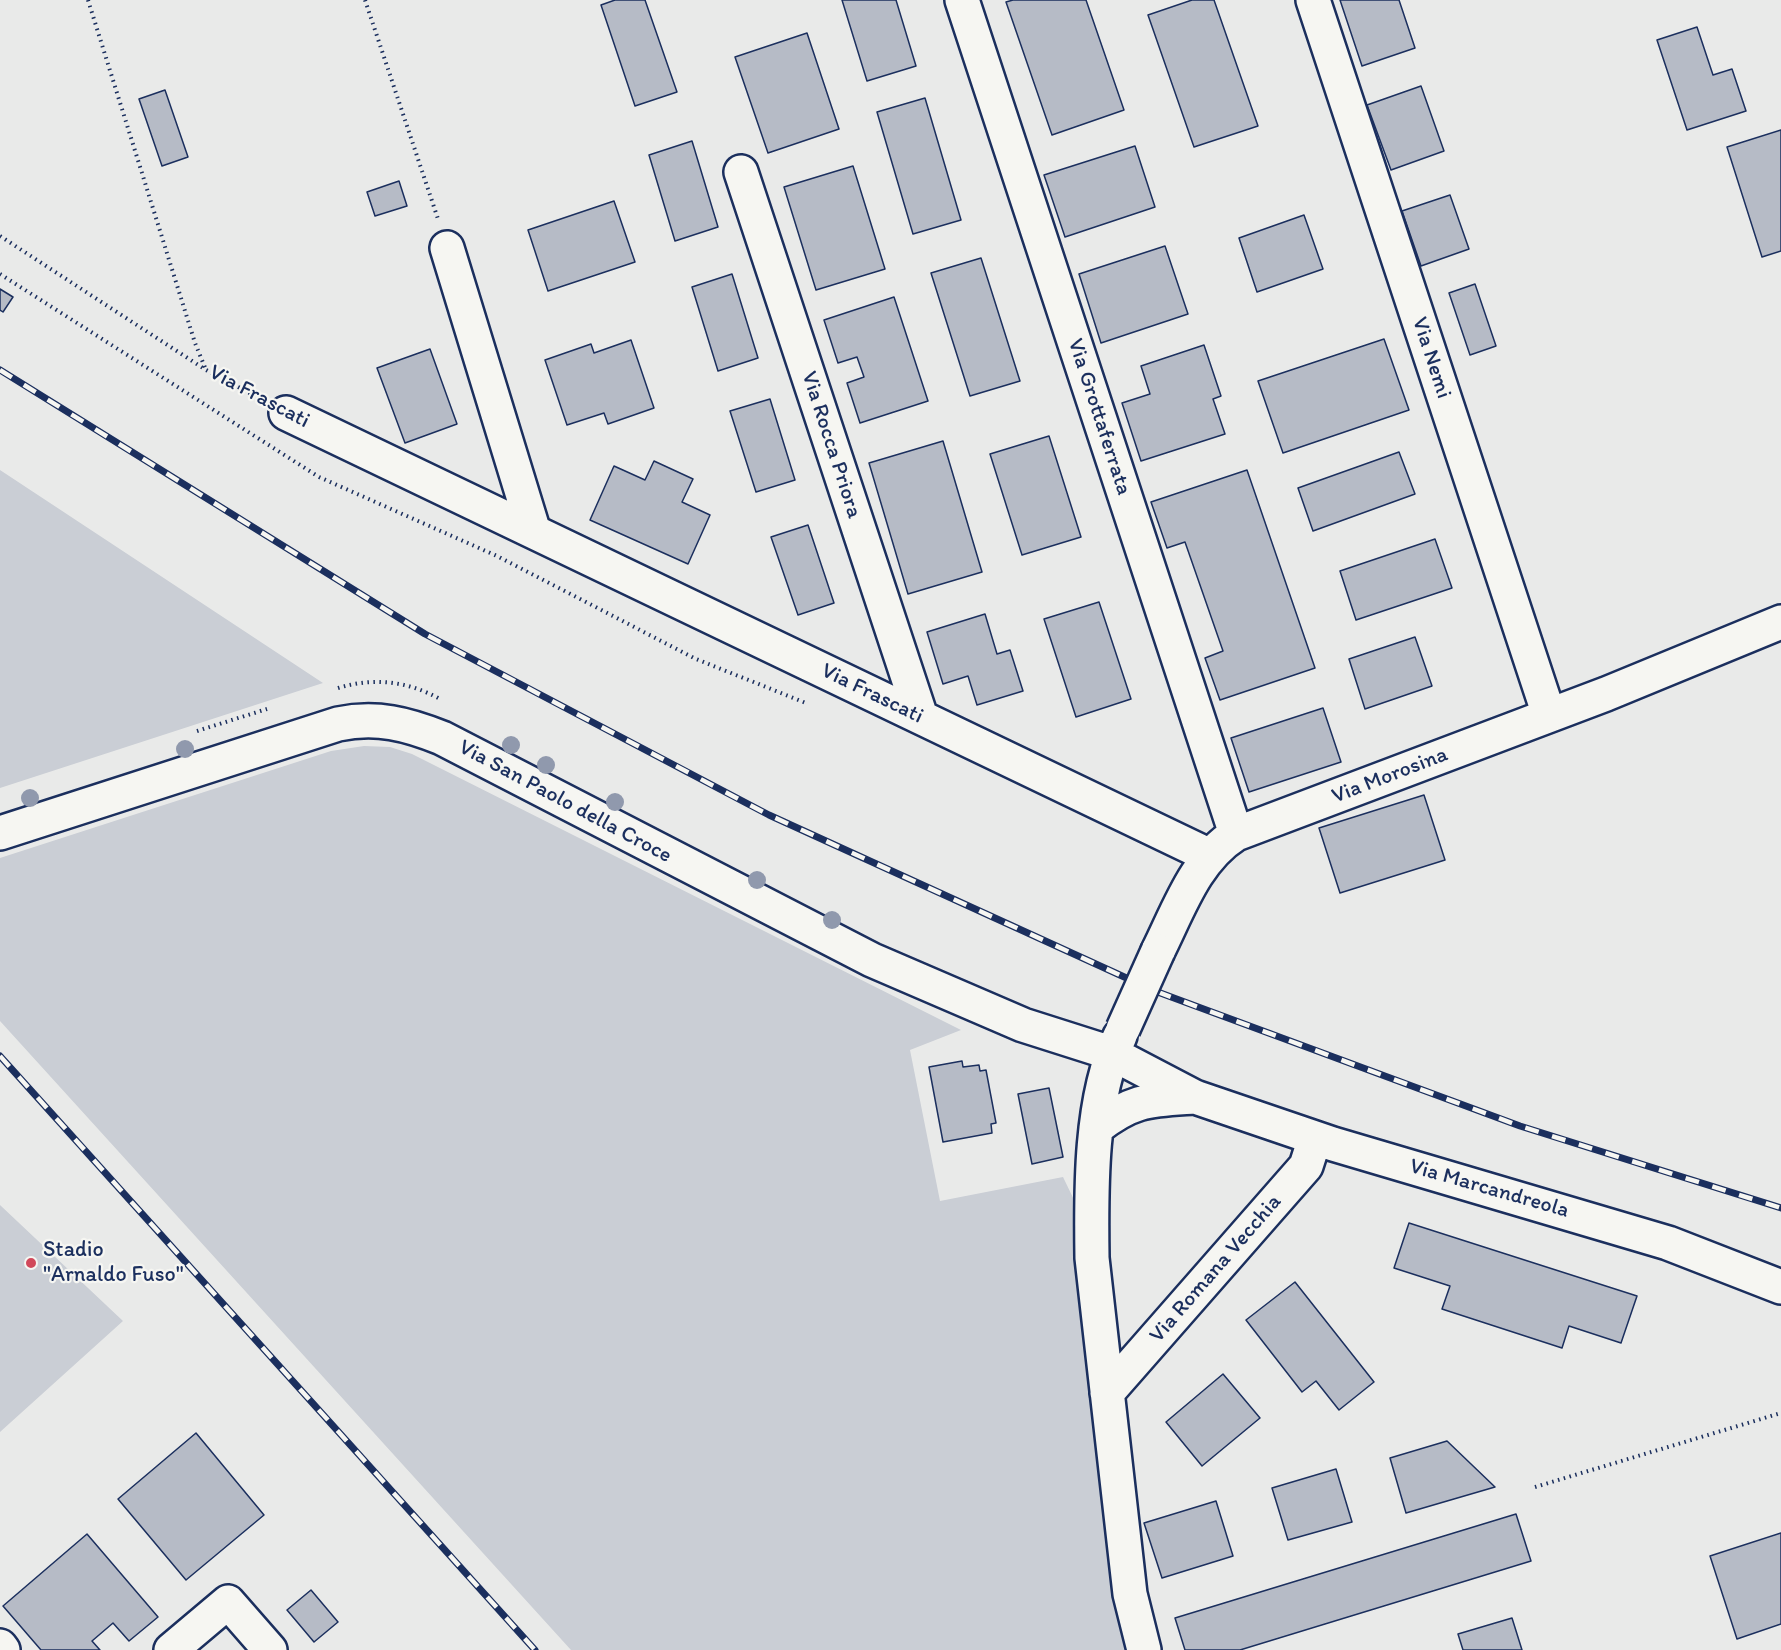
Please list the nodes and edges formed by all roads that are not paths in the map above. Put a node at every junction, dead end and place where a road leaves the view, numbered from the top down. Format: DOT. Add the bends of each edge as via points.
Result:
graph roads {
  1 [pos="962,0"];
  2 [pos="1313,0"];
  3 [pos="741,172"];
  4 [pos="447,248"];
  5 [pos="286,413"];
  6 [pos="534,532"];
  7 [pos="1781,622"];
  8 [pos="1549,715"];
  9 [pos="921,717"];
  10 [pos="0,833"];
  11 [pos="1236,834"];
  12 [pos="1210,856"];
  13 [pos="1117,1041"];
  14 [pos="1195,1097"];
  15 [pos="1096,1128"];
  16 [pos="1315,1138"];
  17 [pos="1781,1287"];
  18 [pos="1107,1394"];
  19 [pos="0,1646"];
  20 [pos="3,1650"];
  21 [pos="171,1650"];
  22 [pos="270,1650"];
  23 [pos="1144,1650"];
  1 -- 11 [label="street, Via Grottaferrata"];
  2 -- 8 [label="street, Via Nemi"];
  3 -- 9 [label="street, Via Rocca Priora"];
  4 -- 6 [label="street"];
  5 -- 6 [label="street, Via Frascati"];
  6 -- 9 [label="street, Via Frascati"];
  7 -- 8 [label="street, Via Morosina"];
  8 -- 11 [label="street, Via Morosina"];
  9 -- 12 [label="street, Via Frascati"];
  10 -- 13 [label="street, Via San Paolo della Croce" via="322,728 352,721 388,720 442,738 807,929 906,976 1046,1034"];
  11 -- 12 [label="street, Via Morosina"];
  12 -- 13 [label="street, Via Morosina, bridge" via="1196,875"];
  13 -- 14 [label="street, Via Marcandreola"];
  13 -- 15 [label="street"];
  14 -- 15 [label="street, Via Marcandreola" via="1132,1105 1117,1111"];
  14 -- 16 [label="street, Via Marcandreola"];
  15 -- 18 [label="street" via="1092,1258"];
  16 -- 17 [label="street, Via Marcandreola" via="1640,1233"];
  16 -- 18 [label="street, Via Romana Vecchia" via="1306,1166"];
  18 -- 23 [label="street" via="1131,1594"];
  19 -- 20 [label="street"];
  21 -- 22 [label="street" via="228,1602"];
}
